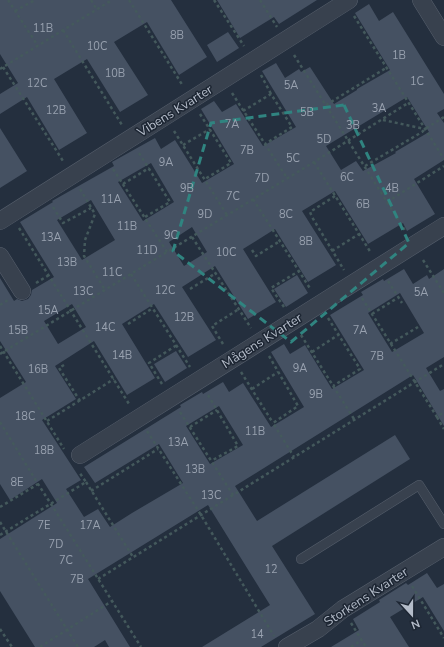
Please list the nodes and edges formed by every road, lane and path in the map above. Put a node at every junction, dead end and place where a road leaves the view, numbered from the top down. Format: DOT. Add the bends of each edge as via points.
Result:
graph roads {
  1 [pos="8,0"];
  2 [pos="34,0"];
  3 [pos="91,0"];
  4 [pos="112,0"];
  5 [pos="260,0"];
  6 [pos="421,0"];
  7 [pos="347,1"];
  8 [pos="97,10"];
  9 [pos="16,11"];
  10 [pos="439,18"];
  11 [pos="63,30"];
  12 [pos="444,37"];
  13 [pos="286,41"];
  14 [pos="38,46"];
  15 [pos="386,68"];
  16 [pos="0,69"];
  17 [pos="223,80"];
  18 [pos="408,103"];
  19 [pos="326,105"];
  20 [pos="243,111"];
  21 [pos="165,117"];
  22 [pos="444,117"];
  23 [pos="383,120"];
  24 [pos="210,129"];
  25 [pos="425,129"];
  26 [pos="130,139"];
  27 [pos="348,141"];
  28 [pos="265,144"];
  29 [pos="183,146"];
  30 [pos="104,155"];
  31 [pos="444,159"];
  32 [pos="314,162"];
  33 [pos="364,166"];
  34 [pos="444,166"];
  35 [pos="149,168"];
  36 [pos="288,178"];
  37 [pos="123,184"];
  38 [pos="44,193"];
  39 [pos="253,199"];
  40 [pos="387,202"];
  41 [pos="91,208"];
  42 [pos="227,215"];
  43 [pos="145,217"];
  44 [pos="0,221"];
  45 [pos="444,226"];
  46 [pos="359,234"];
  47 [pos="280,241"];
  48 [pos="414,245"];
  49 [pos="252,250"];
  50 [pos="332,251"];
  51 [pos="167,252"];
  52 [pos="0,256"];
  53 [pos="379,267"];
  54 [pos="299,271"];
  55 [pos="216,273"];
  56 [pos="190,289"];
  57 [pos="22,291"];
  58 [pos="444,293"];
  59 [pos="402,303"];
  60 [pos="319,305"];
  61 [pos="153,308"];
  62 [pos="239,309"];
  63 [pos="372,314"];
  64 [pos="292,322"];
  65 [pos="128,324"];
  66 [pos="418,327"];
  67 [pos="338,335"];
  68 [pos="390,344"];
  69 [pos="177,345"];
  70 [pos="0,346"];
  71 [pos="4,352"];
  72 [pos="312,352"];
  73 [pos="0,354"];
  74 [pos="233,359"];
  75 [pos="64,364"];
  76 [pos="444,364"];
  77 [pos="278,372"];
  78 [pos="114,379"];
  79 [pos="414,382"];
  80 [pos="333,386"];
  81 [pos="252,389"];
  82 [pos="171,398"];
  83 [pos="80,401"];
  84 [pos="217,410"];
  85 [pos="444,412"];
  86 [pos="437,417"];
  87 [pos="354,419"];
  88 [pos="47,421"];
  89 [pos="0,422"];
  90 [pos="273,423"];
  91 [pos="190,427"];
  92 [pos="444,428"];
  93 [pos="158,449"];
  94 [pos="76,458"];
  95 [pos="86,482"];
  96 [pos="38,484"];
  97 [pos="91,491"];
  98 [pos="233,495"];
  99 [pos="51,504"];
  100 [pos="0,507"];
  101 [pos="0,522"];
  102 [pos="444,524"];
  103 [pos="6,531"];
  104 [pos="0,535"];
  105 [pos="444,548"];
  106 [pos="133,557"];
  107 [pos="301,558"];
  108 [pos="404,572"];
  109 [pos="98,579"];
  110 [pos="112,601"];
  111 [pos="343,609"];
  112 [pos="0,629"];
  113 [pos="67,630"];
  114 [pos="444,638"];
  115 [pos="362,640"];
  116 [pos="12,647"];
  117 [pos="40,647"];
  118 [pos="78,647"];
  119 [pos="141,647"];
  120 [pos="287,647"];
  121 [pos="350,647"];
  122 [pos="366,647"];
  1 -- 9 [label="path"];
  2 -- 9 [label="path"];
  3 -- 8 [label="path"];
  4 -- 8 [label="path"];
  5 -- 13 [label="path"];
  6 -- 10 [label="street"];
  7 -- 13 [label="street, Vibens Kvarter"];
  7 -- 15 [label="path"];
  8 -- 11 [label="path"];
  9 -- 14 [label="path"];
  10 -- 12 [label="street"];
  11 -- 14 [label="path"];
  11 -- 26 [label="path"];
  13 -- 17 [label="street, Vibens Kvarter"];
  13 -- 19 [label="path"];
  14 -- 16 [label="path"];
  15 -- 18 [label="path"];
  15 -- 19 [label="path"];
  17 -- 20 [label="path"];
  17 -- 21 [label="street, Vibens Kvarter"];
  18 -- 23 [label="path"];
  18 -- 25 [label="path"];
  19 -- 27 [label="path"];
  20 -- 28 [label="path"];
  20 -- 28 [label="path" via="271,94 292,127"];
  21 -- 26 [label="street, Vibens Kvarter"];
  21 -- 29 [label="path"];
  22 -- 25 [label="path"];
  23 -- 25 [label="path"];
  23 -- 27 [label="path"];
  24 -- 29 [label="path"];
  25 -- 31 [label="path"];
  25 -- 33 [label="path"];
  26 -- 30 [label="street, Vibens Kvarter"];
  26 -- 35 [label="path"];
  27 -- 32 [label="path"];
  27 -- 33 [label="path"];
  28 -- 36 [label="path"];
  29 -- 42 [label="path"];
  30 -- 37 [label="path"];
  30 -- 38 [label="street, Vibens Kvarter"];
  32 -- 36 [label="path"];
  32 -- 46 [label="path"];
  33 -- 40 [label="path"];
  34 -- 40 [label="path"];
  35 -- 37 [label="path"];
  35 -- 43 [label="path" via="170,202"];
  36 -- 39 [label="path"];
  37 -- 43 [label="path"];
  38 -- 41 [label="path" via="63,223"];
  38 -- 44 [label="street, Vibens Kvarter"];
  39 -- 42 [label="path"];
  39 -- 47 [label="path"];
  40 -- 48 [label="path"];
  42 -- 51 [label="path"];
  43 -- 51 [label="path"];
  45 -- 48 [label="street, Mågens Kvarter"];
  46 -- 50 [label="path"];
  46 -- 53 [label="path"];
  47 -- 49 [label="path" via="256,256"];
  47 -- 54 [label="path"];
  48 -- 53 [label="street, Mågens Kvarter"];
  48 -- 58 [label="path"];
  51 -- 71 [label="path"];
  52 -- 57 [label="street"];
  53 -- 60 [label="street, Mågens Kvarter"];
  54 -- 60 [label="path"];
  54 -- 64 [label="path" via="271,288"];
  55 -- 56 [label="path"];
  59 -- 63 [label="path" via="399,297"];
  60 -- 64 [label="street, Mågens Kvarter"];
  60 -- 67 [label="path"];
  61 -- 65 [label="path"];
  62 -- 74 [label="path" via="212,326"];
  64 -- 72 [label="path"];
  64 -- 74 [label="street, Mågens Kvarter"];
  66 -- 68 [label="path"];
  67 -- 72 [label="path"];
  67 -- 80 [label="path" via="360,369"];
  69 -- 82 [label="path" via="149,363"];
  70 -- 71 [label="path"];
  71 -- 73 [label="path"];
  71 -- 88 [label="path"];
  72 -- 80 [label="path"];
  74 -- 81 [label="path"];
  74 -- 82 [label="street, Mågens Kvarter"];
  75 -- 83 [label="path" via="59,368"];
  76 -- 79 [label="path"];
  77 -- 81 [label="path"];
  78 -- 83 [label="path"];
  79 -- 86 [label="path"];
  79 -- 87 [label="path"];
  80 -- 87 [label="path"];
  81 -- 90 [label="path"];
  82 -- 91 [label="path"];
  82 -- 94 [label="street, Mågens Kvarter"];
  83 -- 88 [label="path"];
  84 -- 91 [label="path"];
  85 -- 86 [label="path"];
  86 -- 92 [label="path"];
  87 -- 98 [label="path"];
  88 -- 94 [label="path"];
  89 -- 96 [label="path"];
  91 -- 98 [label="path"];
  93 -- 97 [label="path"];
  94 -- 95 [label="path"];
  95 -- 97 [label="path"];
  95 -- 99 [label="path"];
  96 -- 99 [label="path"];
  96 -- 100 [label="path"];
  97 -- 106 [label="path"];
  98 -- 106 [label="path"];
  99 -- 103 [label="path"];
  99 -- 109 [label="path"];
  101 -- 103 [label="path"];
  102 -- 107 [label="lane" via="419,485"];
  103 -- 104 [label="path"];
  103 -- 113 [label="path"];
  105 -- 108 [label="street, Storkens Kvarter"];
  106 -- 109 [label="path"];
  108 -- 111 [label="street, Storkens Kvarter"];
  108 -- 114 [label="path"];
  109 -- 110 [label="path"];
  110 -- 113 [label="path"];
  110 -- 119 [label="path"];
  111 -- 115 [label="path"];
  111 -- 120 [label="street, Storkens Kvarter" via="318,629"];
  112 -- 116 [label="path"];
  113 -- 117 [label="path"];
  113 -- 118 [label="path"];
  115 -- 121 [label="path"];
  115 -- 122 [label="path"];
}
